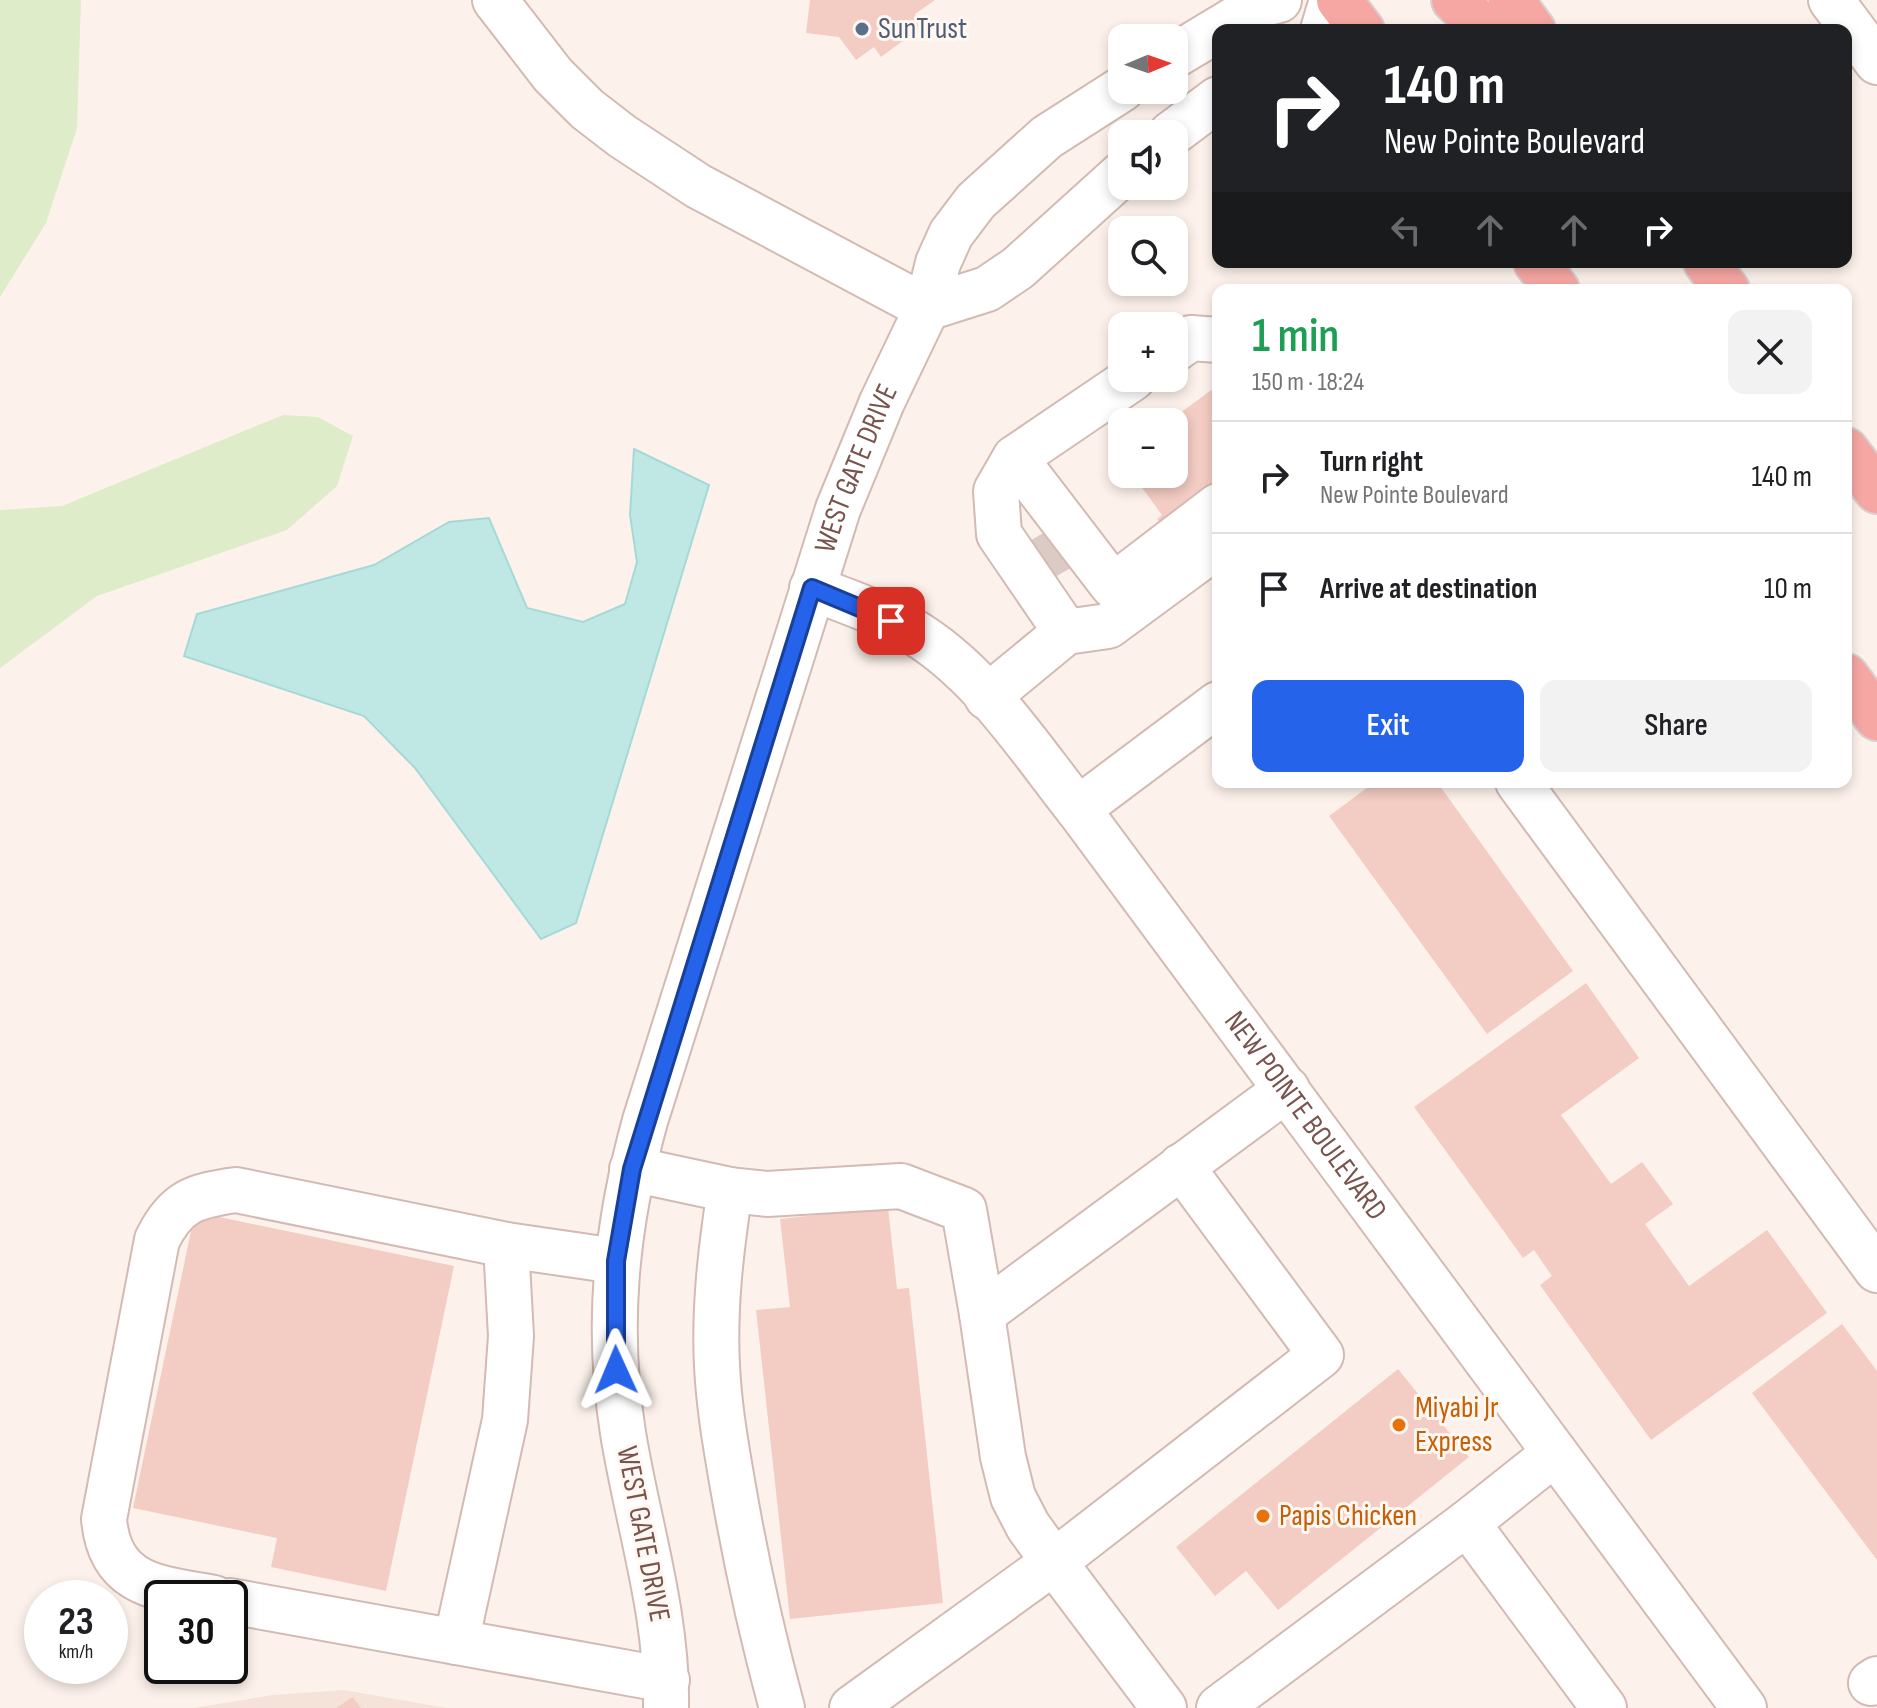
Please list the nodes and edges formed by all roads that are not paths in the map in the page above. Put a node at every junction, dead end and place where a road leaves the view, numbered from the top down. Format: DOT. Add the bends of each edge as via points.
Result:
graph roads {
  1 [pos="495,0"];
  2 [pos="1279,0"];
  3 [pos="1332,0"];
  4 [pos="1339,0"];
  5 [pos="1454,0"];
  6 [pos="1511,0"];
  7 [pos="1831,0"];
  8 [pos="1227,24"];
  9 [pos="1325,24"];
  10 [pos="1357,24"];
  11 [pos="1480,24"];
  12 [pos="1529,24"];
  13 [pos="1849,24"];
  14 [pos="1852,28"];
  15 [pos="1212,33"];
  16 [pos="1188,48"];
  17 [pos="1877,62"];
  18 [pos="1108,98"];
  19 [pos="1212,103"];
  20 [pos="1188,121"];
  21 [pos="1108,187"];
  22 [pos="927,308"];
  23 [pos="1188,340"];
  24 [pos="1212,340"];
  25 [pos="1117,392"];
  26 [pos="1852,458"];
  27 [pos="1025,472"];
  28 [pos="1877,491"];
  29 [pos="1212,511"];
  30 [pos="1033,539"];
  31 [pos="1212,549"];
  32 [pos="1058,582"];
  33 [pos="1113,586"];
  34 [pos="812,588"];
  35 [pos="1066,632"];
  36 [pos="1852,684"];
  37 [pos="987,697"];
  38 [pos="1212,708"];
  39 [pos="1877,718"];
  40 [pos="1522,788"];
  41 [pos="1078,809"];
  42 [pos="1287,1089"];
  43 [pos="1181,1166"];
  44 [pos="632,1169"];
  45 [pos="730,1190"];
  46 [pos="506,1245"];
  47 [pos="616,1261"];
  48 [pos="1877,1270"];
  49 [pos="982,1314"];
  50 [pos="1555,1453"];
  51 [pos="1467,1523"];
  52 [pos="1054,1562"];
  53 [pos="144,1583"];
  54 [pos="248,1604"];
  55 [pos="456,1642"];
  56 [pos="666,1694"];
  57 [pos="782,1708"];
  58 [pos="852,1708"];
  59 [pos="1164,1708"];
  60 [pos="1219,1708"];
  61 [pos="1604,1708"];
  62 [pos="1744,1708"];
  1 -- 22 [label="street" via="553,75 622,136 698,186"];
  2 -- 8 [label="street"];
  3 -- 9 [label="street"];
  4 -- 10 [label="highway"];
  5 -- 11 [label="highway"];
  6 -- 12 [label="highway"];
  7 -- 13 [label="street"];
  14 -- 17 [label="street"];
  15 -- 16 [label="street"];
  18 -- 22 [label="street, WEST GATE DRIVE" via="1047,137 976,201 951,234"];
  19 -- 20 [label="street"];
  21 -- 22 [label="street" via="987,289"];
  22 -- 34 [label="street, WEST GATE DRIVE" via="862,448"];
  23 -- 24 [label="street"];
  25 -- 27 [label="street"];
  26 -- 28 [label="highway"];
  27 -- 30 [label="street" via="1026,518"];
  27 -- 33 [label="street"];
  27 -- 35 [label="street" via="996,491 999,534"];
  29 -- 33 [label="street"];
  31 -- 35 [label="street" via="1108,626"];
  32 -- 33 [label="street" via="1086,600"];
  34 -- 37 [label="street, NEW POINTE BOULEVARD" via="910,630"];
  34 -- 44 [label="street, WEST GATE DRIVE"];
  35 -- 37 [label="street"];
  36 -- 39 [label="highway"];
  37 -- 41 [label="street, NEW POINTE BOULEVARD"];
  38 -- 41 [label="street"];
  40 -- 48 [label="street"];
  41 -- 42 [label="street, NEW POINTE BOULEVARD"];
  42 -- 43 [label="street"];
  42 -- 50 [label="street, NEW POINTE BOULEVARD"];
  43 -- 49 [label="street"];
  43 -- 52 [label="street" via="1321,1355"];
  44 -- 45 [label="street"];
  44 -- 47 [label="street, WEST GATE DRIVE"];
  45 -- 49 [label="street" via="767,1194 901,1186 964,1210"];
  45 -- 57 [label="street" via="718,1305 720,1415"];
  46 -- 47 [label="street"];
  46 -- 53 [label="street" via="236,1190 191,1200 168,1218 157,1240 104,1519 115,1560"];
  46 -- 55 [label="street" via="511,1336 505,1420"];
  47 -- 56 [label="street, WEST GATE DRIVE" via="617,1385 661,1622"];
  49 -- 52 [label="street" via="1013,1497"];
  50 -- 51 [label="street"];
  50 -- 62 [label="street, NEW POINTE BOULEVARD"];
  51 -- 60 [label="street"];
  51 -- 61 [label="street"];
  52 -- 58 [label="street"];
  52 -- 59 [label="street"];
  54 -- 55 [label="street"];
  55 -- 56 [label="street"];
}
